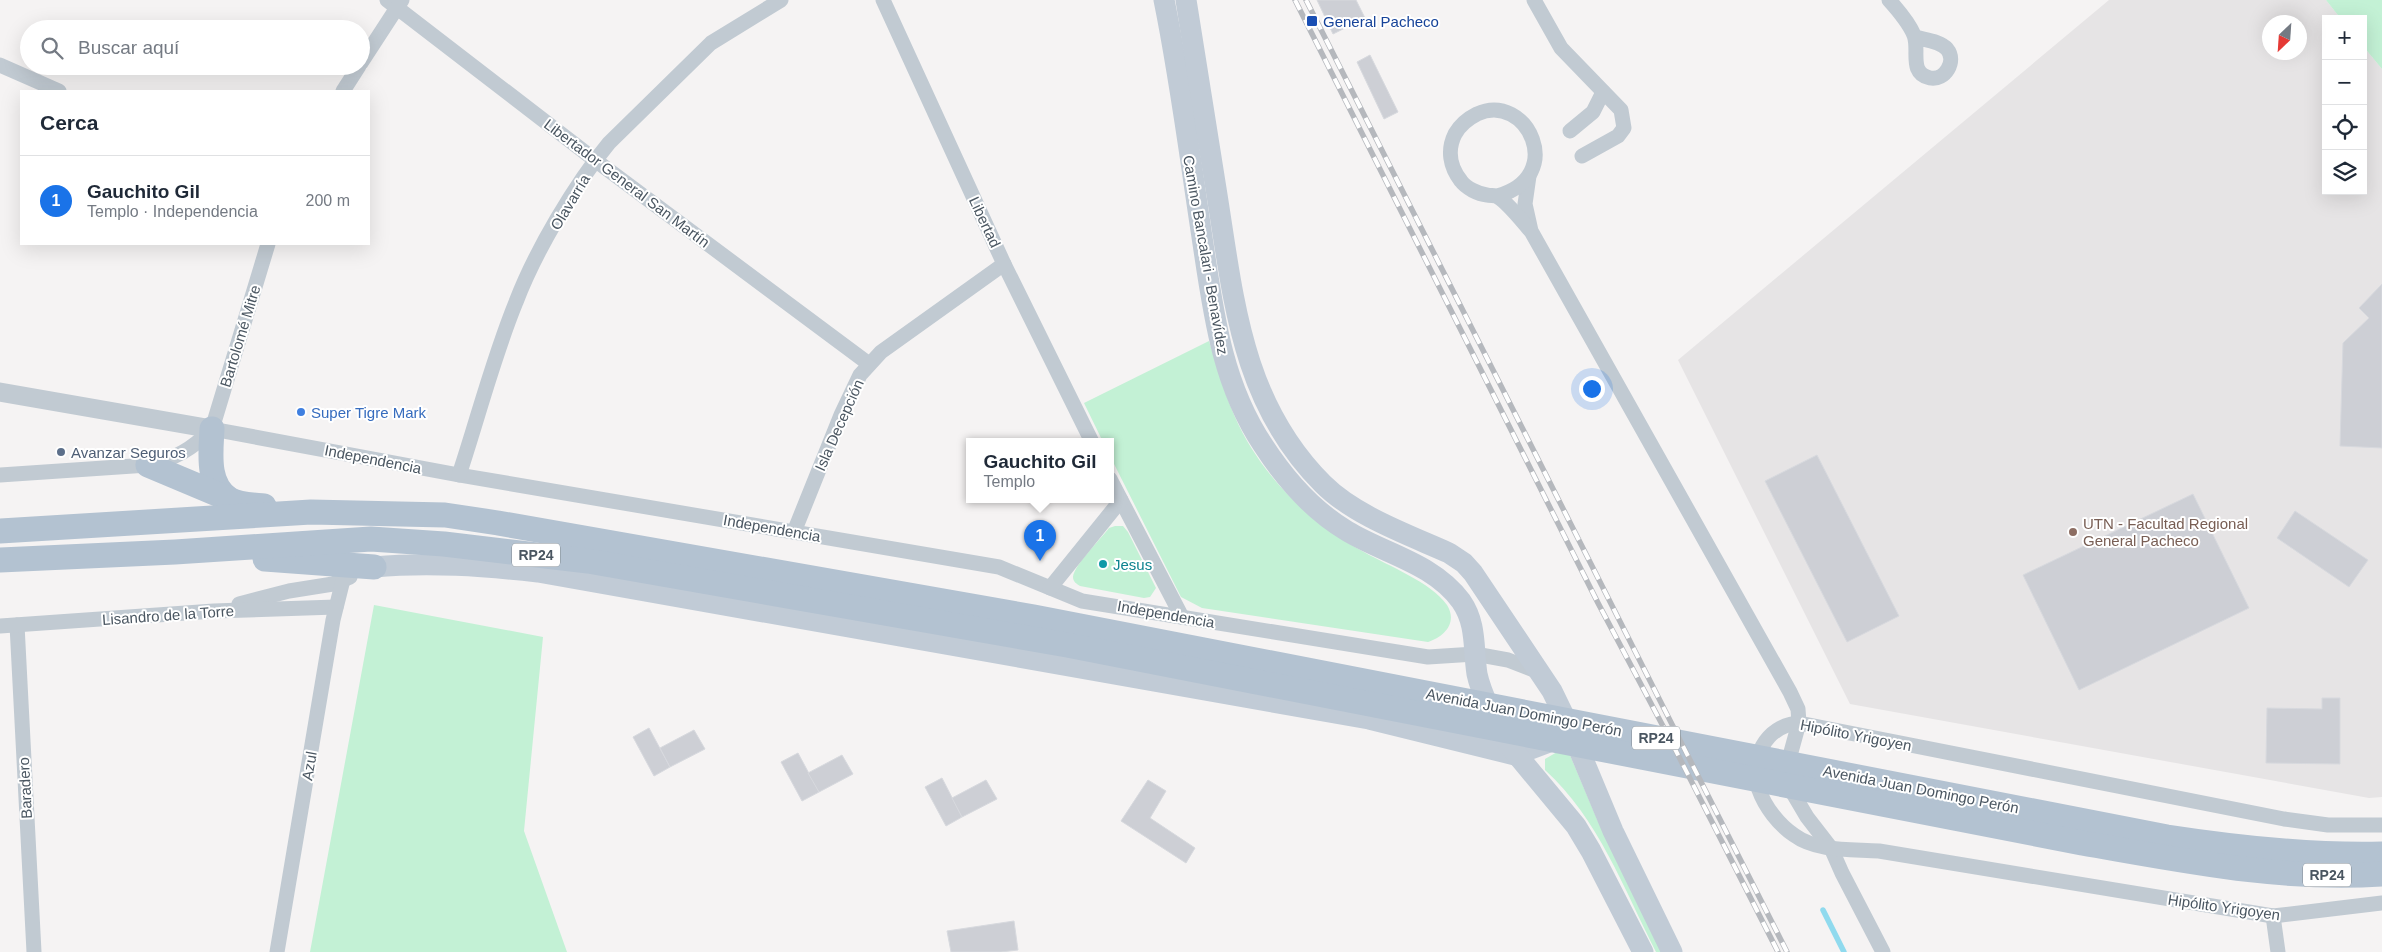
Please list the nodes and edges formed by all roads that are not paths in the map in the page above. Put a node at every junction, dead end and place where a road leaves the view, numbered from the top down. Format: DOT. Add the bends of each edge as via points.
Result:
graph roads {
  1 [pos="781,0"];
  2 [pos="883,0"];
  3 [pos="1164,0"];
  4 [pos="1186,0"];
  5 [pos="1534,0"];
  6 [pos="1889,0"];
  7 [pos="395,2"];
  8 [pos="1915,37"];
  9 [pos="370,47"];
  10 [pos="0,64"];
  11 [pos="20,73"];
  12 [pos="24,75"];
  13 [pos="353,75"];
  14 [pos="57,90"];
  15 [pos="344,90"];
  16 [pos="1603,92"];
  17 [pos="1570,131"];
  18 [pos="1582,156"];
  19 [pos="595,160"];
  20 [pos="1529,176"];
  21 [pos="1498,196"];
  22 [pos="1531,231"];
  23 [pos="268,245"];
  24 [pos="1004,264"];
  25 [pos="869,364"];
  26 [pos="0,392"];
  27 [pos="212,429"];
  28 [pos="1090,438"];
  29 [pos="148,465"];
  30 [pos="0,475"];
  31 [pos="459,475"];
  32 [pos="1114,487"];
  33 [pos="229,499"];
  34 [pos="1120,500"];
  35 [pos="311,512"];
  36 [pos="0,531"];
  37 [pos="794,532"];
  38 [pos="175,552"];
  39 [pos="0,560"];
  40 [pos="374,567"];
  41 [pos="343,580"];
  42 [pos="1050,588"];
  43 [pos="336,607"];
  44 [pos="214,611"];
  45 [pos="1182,617"];
  46 [pos="17,625"];
  47 [pos="0,626"];
  48 [pos="1475,654"];
  49 [pos="1539,672"];
  50 [pos="1799,723"];
  51 [pos="1573,734"];
  52 [pos="1515,755"];
  53 [pos="2382,825"];
  54 [pos="1832,848"];
  55 [pos="2382,854"];
  56 [pos="2275,862"];
  57 [pos="2382,874"];
  58 [pos="2382,903"];
  59 [pos="2273,916"];
  60 [pos="34,952"];
  61 [pos="277,952"];
  62 [pos="1643,952"];
  63 [pos="1672,952"];
  64 [pos="1883,952"];
  65 [pos="2278,952"];
  1 -- 19 [label="street, Olavarría" via="711,43"];
  2 -- 24 [label="street, Libertad"];
  3 -- 48 [label="main road, Camino Bancalari - Benavídez" via="1216,322 1231,384 1240,404 1278,467 1322,514 1348,532 1428,572 1460,600 1474,628"];
  4 -- 49 [label="main road, Camino Bancalari - Benavídez" via="1234,302 1251,369 1277,426 1324,486 1350,505 1464,562"];
  5 -- 16 [label="street" via="1562,48"];
  6 -- 8 [label="street"];
  7 -- 9 [label="street"];
  7 -- 19 [label="street, Libertador General San Martín"];
  10 -- 11 [label="street"];
  12 -- 14 [label="street"];
  13 -- 15 [label="street"];
  16 -- 17 [label="street" via="1593,112"];
  16 -- 18 [label="street" via="1621,110 1624,128 1618,136"];
  19 -- 25 [label="street, Libertador General San Martín"];
  19 -- 31 [label="street, Olavarría" via="562,213 516,302"];
  20 -- 21 [label="street" via="1521,186"];
  20 -- 21 [label="street" via="1535,150 1532,136 1523,124 1512,115 1497,111 1482,112 1469,118 1458,128 1452,142 1450,156 1454,171 1474,192"];
  20 -- 22 [label="street" via="1525,204"];
  21 -- 22 [label="street"];
  22 -- 50 [label="street" via="1790,692 1798,709"];
  23 -- 27 [label="street, Bartolomé Mitre"];
  24 -- 25 [label="street, Isla Decepción"];
  24 -- 28 [label="street, Libertad"];
  25 -- 37 [label="street, Isla Decepción" via="860,374 841,415"];
  26 -- 27 [label="street, Independencia"];
  27 -- 29 [label="street" via="186,452"];
  27 -- 31 [label="street, Independencia"];
  27 -- 33 [label="main road" via="214,482"];
  29 -- 30 [label="street"];
  29 -- 33 [label="main road"];
  31 -- 37 [label="street, Independencia"];
  32 -- 34 [label="street"];
  33 -- 35 [label="main road"];
  34 -- 42 [label="street"];
  34 -- 45 [label="street"];
  35 -- 36 [label="main road, RP24"];
  35 -- 56 [label="main road, Avenida Juan Domingo Perón / RP24" via="436,515 498,523 1034,617 2167,837"];
  37 -- 42 [label="street, Independencia" via="999,567"];
  38 -- 39 [label="main road, RP24"];
  38 -- 40 [label="main road"];
  38 -- 56 [label="main road, RP24" via="371,539 413,540 588,561 1067,645 2082,843 2190,862"];
  40 -- 41 [label="street"];
  40 -- 52 [label="main road" via="434,564 538,572 1368,719"];
  41 -- 43 [label="street, Azul"];
  41 -- 44 [label="street"];
  42 -- 45 [label="street, Independencia" via="1082,601"];
  43 -- 44 [label="street, Lisandro de la Torre"];
  43 -- 61 [label="street, Azul"];
  44 -- 46 [label="street, Lisandro de la Torre"];
  45 -- 48 [label="street, Independencia" via="1428,657"];
  46 -- 47 [label="street, Lisandro de la Torre"];
  46 -- 60 [label="street, Baradero"];
  48 -- 49 [label="street, Independencia" via="1508,660"];
  48 -- 52 [label="main road, Camino Bancalari - Benavídez" via="1481,690"];
  49 -- 51 [label="main road, Camino Bancalari - Benavídez"];
  50 -- 53 [label="street, Hipólito Yrigoyen" via="2284,819 2328,825"];
  50 -- 54 [label="street" via="1789,776 1799,807"];
  50 -- 54 [label="street, Hipólito Yrigoyen" via="1785,724 1762,746 1756,765 1758,789 1771,812 1793,835 1808,844"];
  51 -- 52 [label="main road"];
  51 -- 63 [label="main road, Camino Bancalari - Benavídez" via="1613,831"];
  52 -- 62 [label="main road, Camino Bancalari - Benavídez" via="1576,826"];
  54 -- 59 [label="street, Hipólito Yrigoyen" via="1879,851"];
  54 -- 64 [label="street"];
  55 -- 56 [label="main road, RP24" via="2320,854"];
  56 -- 57 [label="main road, RP24" via="2320,875"];
  58 -- 59 [label="street, Hipólito Yrigoyen"];
  59 -- 65 [label="street"];
}
